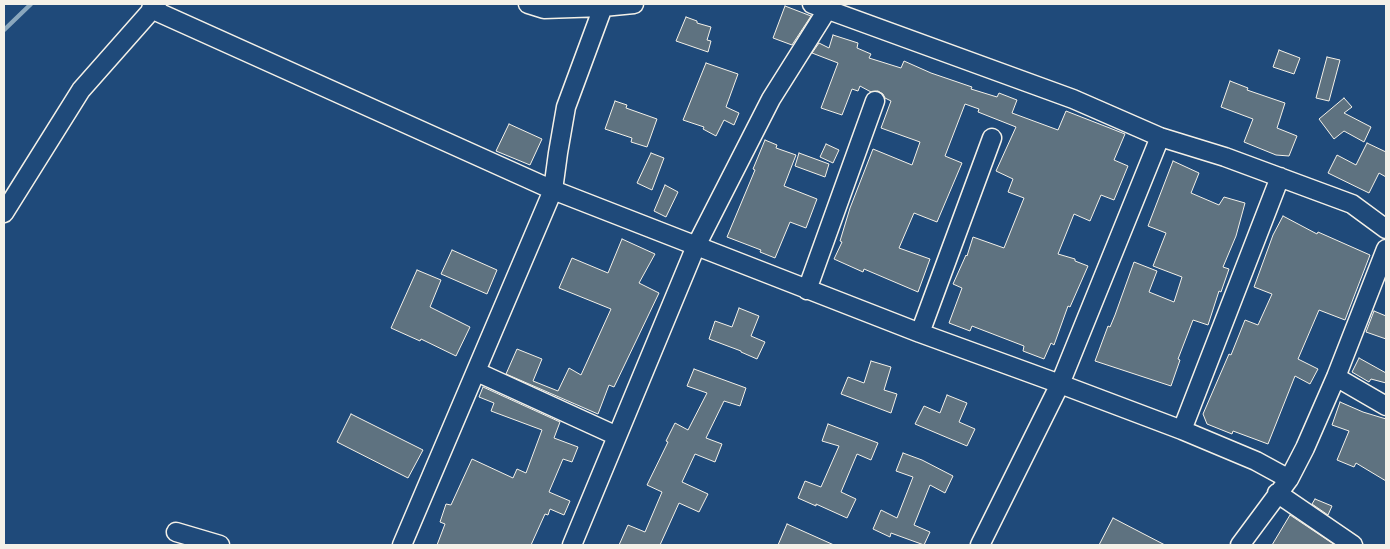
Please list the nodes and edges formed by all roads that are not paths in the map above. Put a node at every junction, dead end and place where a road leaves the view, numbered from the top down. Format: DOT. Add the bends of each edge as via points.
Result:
graph roads {
  1 [pos="528,4"];
  2 [pos="634,4"];
  3 [pos="154,6"];
  4 [pos="602,7"];
  5 [pos="820,7"];
  6 [pos="875,101"];
  7 [pos="992,138"];
  8 [pos="1160,138"];
  9 [pos="1280,177"];
  10 [pos="553,190"];
  11 [pos="4,213"];
  12 [pos="1386,229"];
  13 [pos="696,246"];
  14 [pos="1386,248"];
  15 [pos="807,290"];
  16 [pos="920,333"];
  17 [pos="477,372"];
  18 [pos="1336,377"];
  19 [pos="1060,384"];
  20 [pos="1386,406"];
  21 [pos="1182,430"];
  22 [pos="617,436"];
  23 [pos="1288,479"];
  24 [pos="1277,494"];
  25 [pos="176,532"];
  26 [pos="220,545"];
  27 [pos="402,545"];
  28 [pos="572,545"];
  29 [pos="980,545"];
  30 [pos="1240,545"];
  31 [pos="1353,545"];
  1 -- 4 [label="street" via="544,9"];
  2 -- 4 [label="street"];
  3 -- 10 [label="street"];
  3 -- 11 [label="street" via="81,90"];
  4 -- 10 [label="street" via="566,107"];
  5 -- 8 [label="street" via="1073,99"];
  5 -- 13 [label="street"];
  6 -- 15 [label="street"];
  7 -- 16 [label="street"];
  8 -- 9 [label="street"];
  8 -- 19 [label="street"];
  9 -- 12 [label="street" via="1352,204"];
  9 -- 21 [label="street"];
  10 -- 13 [label="street"];
  10 -- 17 [label="street"];
  13 -- 15 [label="street"];
  13 -- 22 [label="street"];
  14 -- 18 [label="street"];
  15 -- 16 [label="street"];
  16 -- 19 [label="street"];
  17 -- 22 [label="street"];
  17 -- 27 [label="street"];
  18 -- 20 [label="street"];
  18 -- 23 [label="street"];
  19 -- 21 [label="street"];
  19 -- 29 [label="street"];
  21 -- 23 [label="street" via="1256,461"];
  22 -- 28 [label="street"];
  23 -- 24 [label="street"];
  24 -- 30 [label="street"];
  24 -- 31 [label="street"];
  25 -- 26 [label="street"];
}
